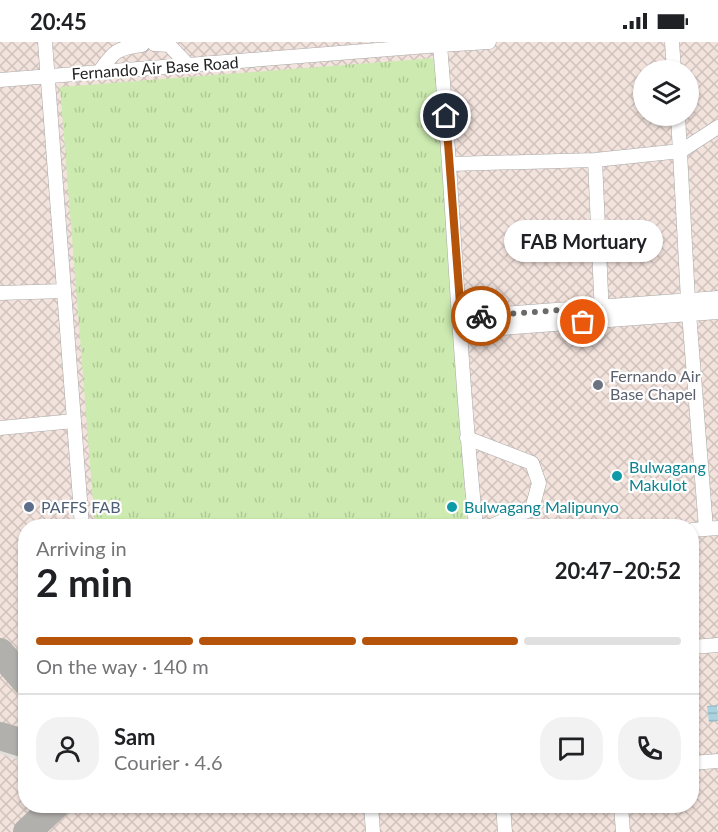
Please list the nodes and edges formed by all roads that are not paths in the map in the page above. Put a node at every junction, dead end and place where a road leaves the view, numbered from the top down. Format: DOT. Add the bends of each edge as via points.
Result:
graph roads {
  1 [pos="45,42"];
  2 [pos="489,42"];
  3 [pos="672,42"];
  4 [pos="440,44"];
  5 [pos="673,60"];
  6 [pos="188,65"];
  7 [pos="100,71"];
  8 [pos="48,77"];
  9 [pos="0,80"];
  10 [pos="679,126"];
  11 [pos="718,127"];
  12 [pos="681,151"];
  13 [pos="595,160"];
  14 [pos="451,164"];
  15 [pos="64,291"];
  16 [pos="0,293"];
  17 [pos="718,298"];
  18 [pos="689,307"];
  19 [pos="718,312"];
  20 [pos="602,314"];
  21 [pos="461,324"];
  22 [pos="74,421"];
  23 [pos="0,428"];
  24 [pos="467,438"];
  25 [pos="81,519"];
  26 [pos="475,519"];
  27 [pos="508,519"];
  28 [pos="712,529"];
  29 [pos="718,645"];
  30 [pos="699,646"];
  31 [pos="718,761"];
  32 [pos="699,762"];
  33 [pos="372,813"];
  34 [pos="504,813"];
  35 [pos="621,813"];
  36 [pos="373,832"];
  37 [pos="505,832"];
  38 [pos="622,832"];
  1 -- 8 [label="street"];
  2 -- 4 [label="street, Fernando Air Base Road"];
  3 -- 5 [label="street"];
  4 -- 6 [label="street, Fernando Air Base Road"];
  4 -- 14 [label="street"];
  6 -- 7 [label="street, Fernando Air Base Road"];
  6 -- 7 [label="street" via="169,45 148,45 121,48"];
  7 -- 8 [label="street, Fernando Air Base Road"];
  8 -- 9 [label="street"];
  8 -- 15 [label="street, Fernando Air Base Road"];
  10 -- 12 [label="street"];
  11 -- 12 [label="street"];
  12 -- 13 [label="street"];
  12 -- 18 [label="street"];
  13 -- 14 [label="street"];
  13 -- 20 [label="street"];
  14 -- 21 [label="street"];
  15 -- 16 [label="street"];
  15 -- 22 [label="street, Fernando Air Base Road"];
  17 -- 18 [label="street"];
  18 -- 19 [label="street"];
  18 -- 20 [label="street"];
  18 -- 28 [label="street"];
  20 -- 21 [label="street"];
  21 -- 24 [label="street"];
  22 -- 23 [label="street"];
  22 -- 25 [label="street, Fernando Air Base Road"];
  24 -- 26 [label="street"];
  24 -- 27 [label="street" via="532,463 539,483 532,509"];
  29 -- 30 [label="street"];
  31 -- 32 [label="street"];
  33 -- 36 [label="street"];
  34 -- 37 [label="street"];
  35 -- 38 [label="street"];
}
